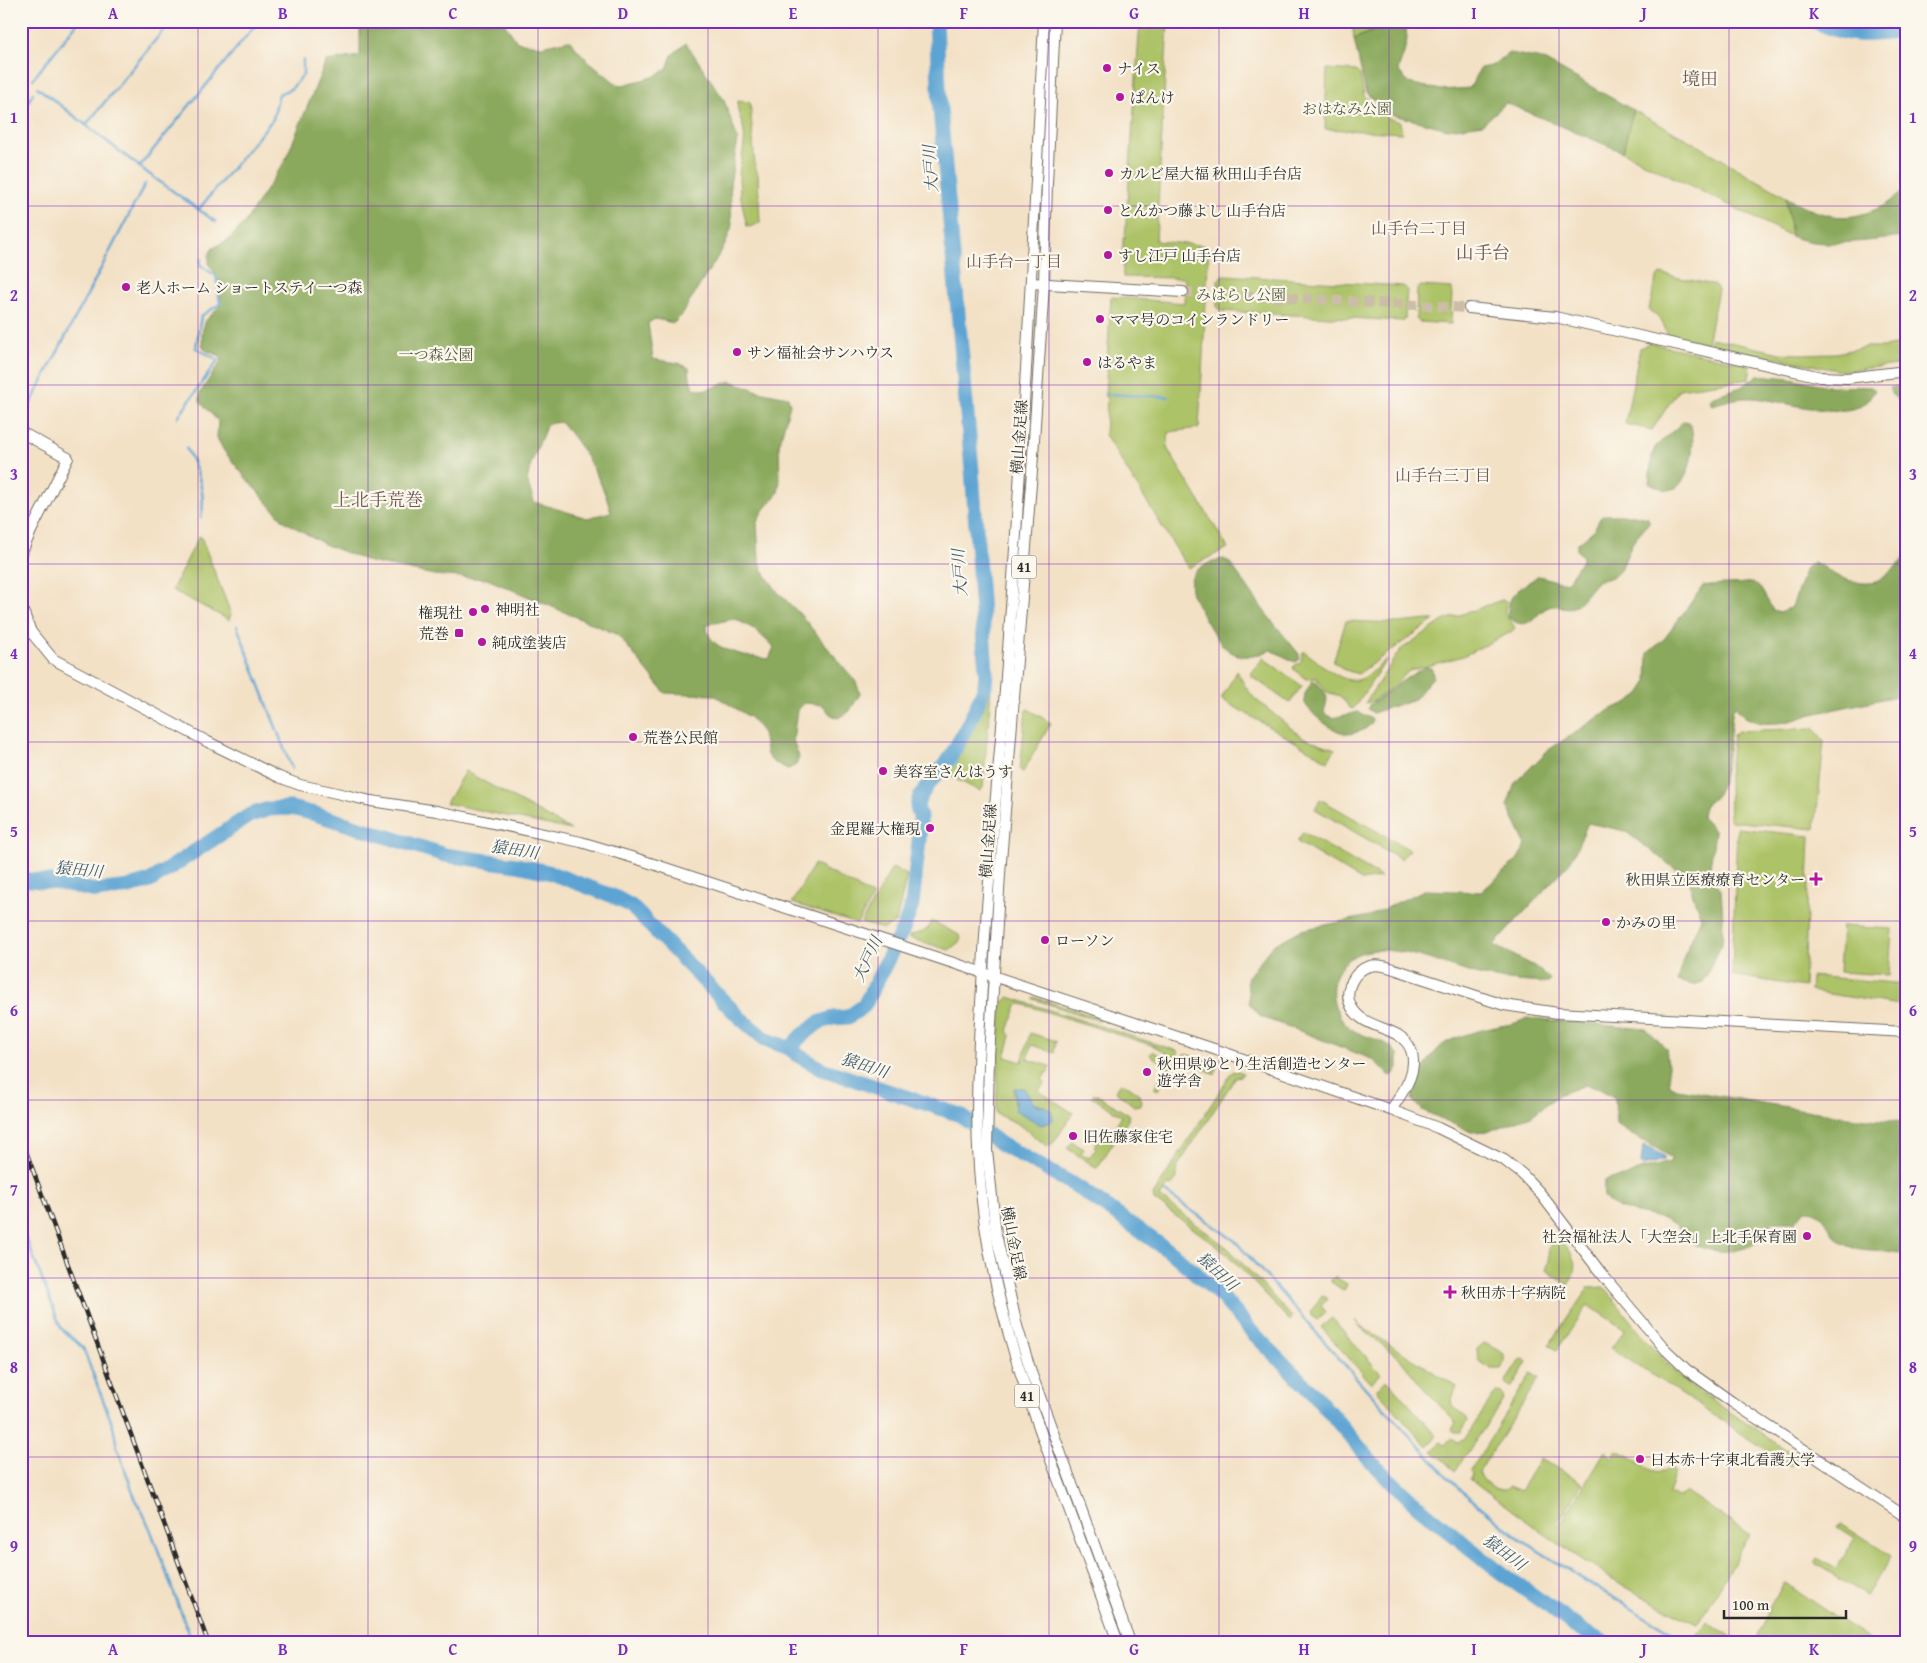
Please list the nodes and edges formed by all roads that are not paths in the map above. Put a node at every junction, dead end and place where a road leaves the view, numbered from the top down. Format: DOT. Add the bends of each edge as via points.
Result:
graph roads {
  1 [pos="1044,21"];
  2 [pos="1055,21"];
  3 [pos="1031,283"];
  4 [pos="1044,284"];
  5 [pos="1183,292"];
  6 [pos="1469,308"];
  7 [pos="1906,372"];
  8 [pos="21,432"];
  9 [pos="21,554"];
  10 [pos="21,606"];
  11 [pos="982,973"];
  12 [pos="993,977"];
  13 [pos="1906,1032"];
  14 [pos="1391,1110"];
  15 [pos="1906,1516"];
  16 [pos="1118,1642"];
  17 [pos="1130,1642"];
  1 -- 3 [label="street, 横山金足線 / 41"];
  2 -- 4 [label="street, 横山金足線 / 41"];
  3 -- 4 [label="street"];
  3 -- 11 [label="street, 横山金足線 / 41" via="1021,470"];
  4 -- 5 [label="street"];
  4 -- 12 [label="street, 横山金足線 / 41"];
  6 -- 7 [label="street" via="1555,317 1821,377 1847,378"];
  8 -- 9 [label="street" via="68,458"];
  10 -- 11 [label="street" via="31,632 53,659 279,777 340,794 581,842"];
  11 -- 12 [label="street"];
  11 -- 16 [label="street, 横山金足線 / 41" via="976,1140 985,1229 996,1284 1035,1419"];
  12 -- 14 [label="street"];
  12 -- 17 [label="street, 横山金足線 / 41" via="987,1141 996,1234 1032,1375"];
  13 -- 14 [label="street" via="1558,1013 1504,1005 1397,970 1372,966 1352,981 1348,996 1350,1006 1366,1022 1397,1033 1410,1048 1413,1058 1408,1083"];
  14 -- 15 [label="street" via="1438,1128 1504,1160 1522,1174 1601,1273 1687,1370"];
}
